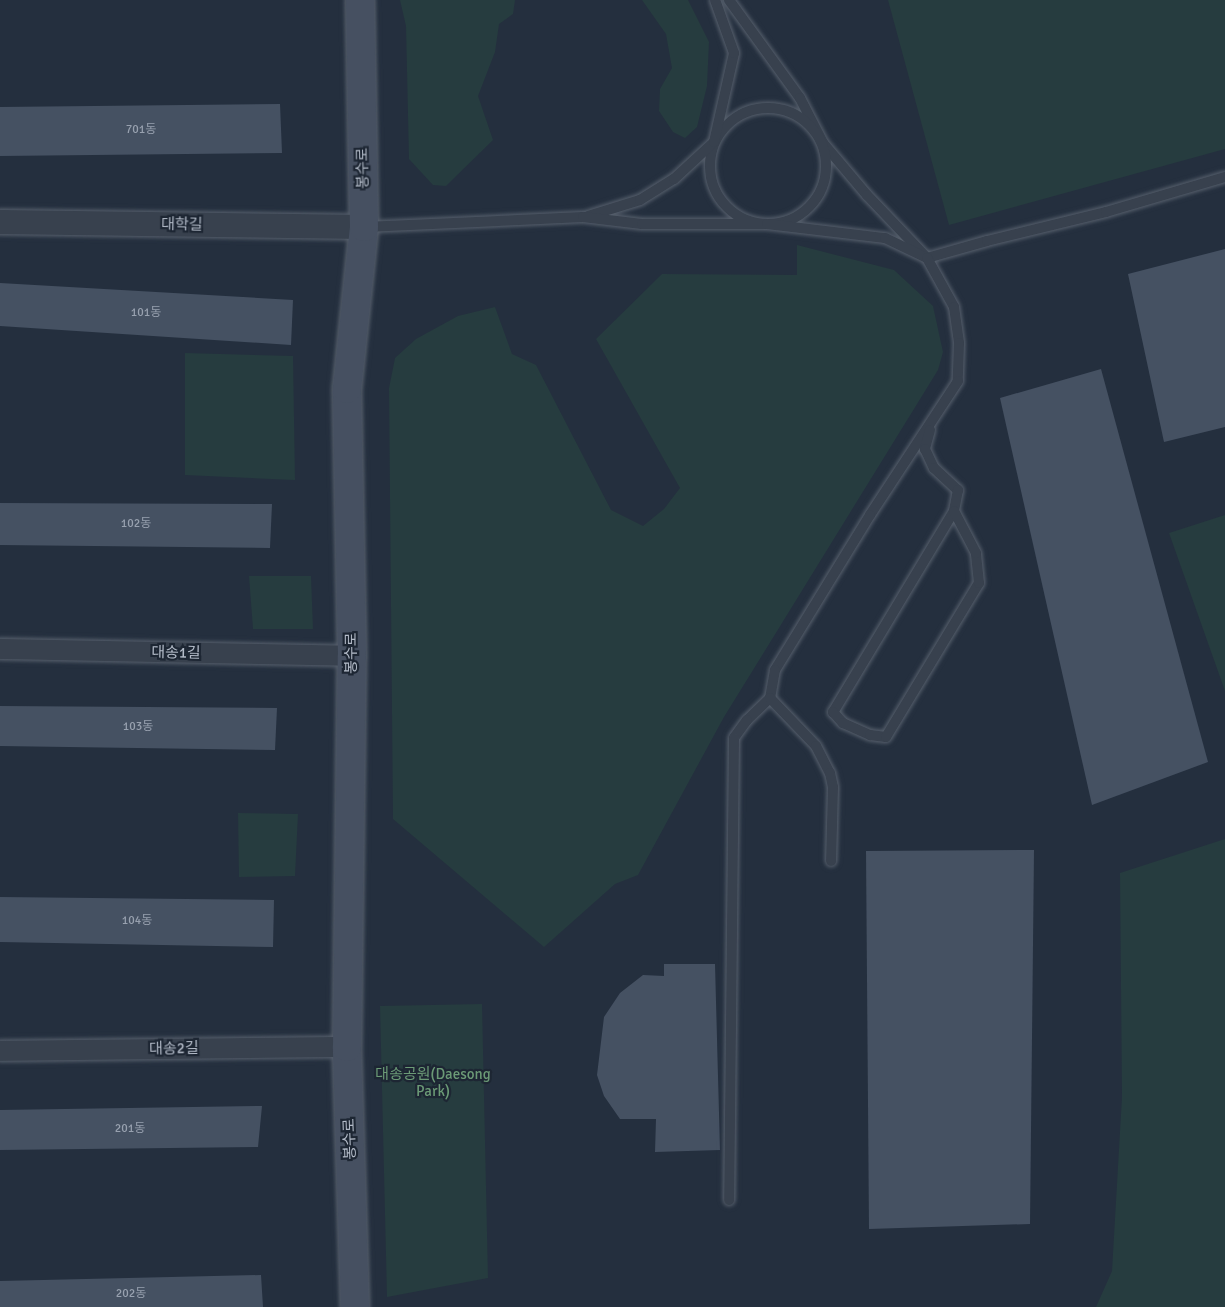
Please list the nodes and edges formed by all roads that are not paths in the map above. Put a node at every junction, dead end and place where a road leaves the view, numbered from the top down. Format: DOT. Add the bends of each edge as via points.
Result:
graph roads {
  1 [pos="360,0"];
  2 [pos="715,0"];
  3 [pos="729,0"];
  4 [pos="714,142"];
  5 [pos="823,143"];
  6 [pos="1225,177"];
  7 [pos="583,218"];
  8 [pos="0,222"];
  9 [pos="767,224"];
  10 [pos="364,227"];
  11 [pos="927,258"];
  12 [pos="932,421"];
  13 [pos="954,511"];
  14 [pos="0,649"];
  15 [pos="352,657"];
  16 [pos="770,698"];
  17 [pos="831,861"];
  18 [pos="347,1047"];
  19 [pos="0,1051"];
  20 [pos="729,1200"];
  21 [pos="355,1307"];
  1 -- 10 [label="main road, 봉수로"];
  2 -- 4 [label="lane" via="734,53"];
  3 -- 5 [label="lane" via="800,98"];
  4 -- 5 [label="lane" via="740,114 758,108 778,108 797,114 812,126"];
  4 -- 7 [label="lane" via="674,179 640,200"];
  4 -- 9 [label="lane" via="711,177 718,196 731,211 747,220"];
  5 -- 9 [label="lane" via="825,181 817,199 804,213"];
  5 -- 11 [label="lane"];
  6 -- 11 [label="lane"];
  7 -- 9 [label="lane" via="642,224"];
  7 -- 10 [label="lane"];
  8 -- 10 [label="street, 대학길"];
  9 -- 11 [label="lane" via="885,238"];
  10 -- 15 [label="main road, 봉수로" via="347,389"];
  11 -- 12 [label="lane" via="954,307 959,343 958,381"];
  12 -- 13 [label="lane" via="926,449 934,468 958,490"];
  12 -- 16 [label="lane" via="775,670"];
  13 -- 13 [label="lane" via="833,712 843,723 885,737 979,583 976,553"];
  14 -- 15 [label="street, 대송1길"];
  15 -- 18 [label="main road, 봉수로"];
  16 -- 17 [label="lane" via="816,746 830,773"];
  16 -- 20 [label="lane" via="734,738"];
  18 -- 19 [label="street, 대송2길"];
  18 -- 21 [label="main road, 봉수로"];
}
